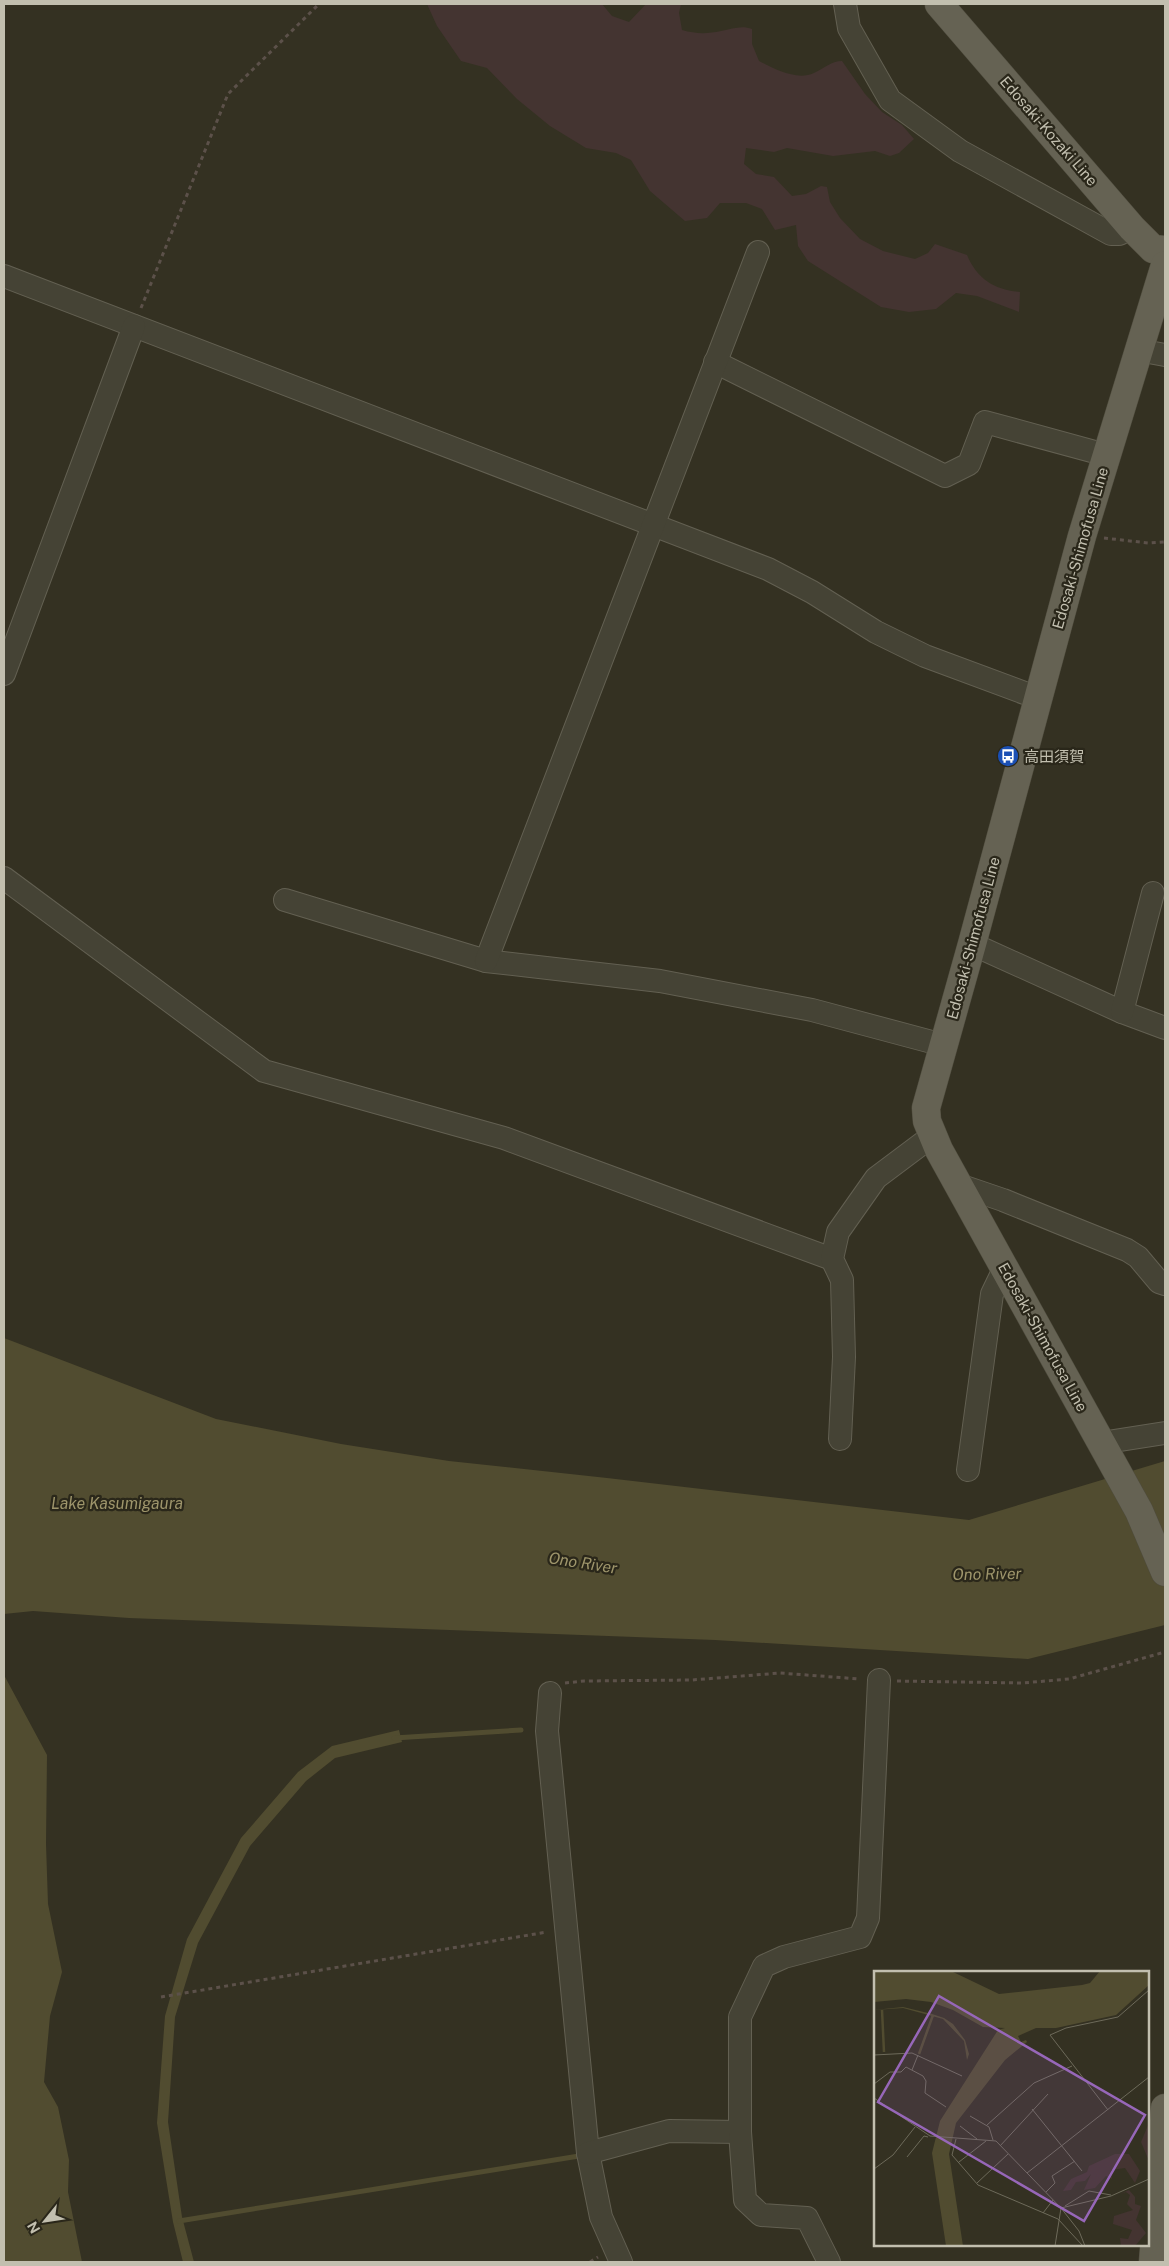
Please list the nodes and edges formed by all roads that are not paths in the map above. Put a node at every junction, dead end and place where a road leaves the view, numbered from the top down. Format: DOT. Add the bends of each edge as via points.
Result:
graph roads {
  1 [pos="845,4"];
  2 [pos="939,4"];
  3 [pos="1132,228"];
  4 [pos="1165,250"];
  5 [pos="758,252"];
  6 [pos="1165,265"];
  7 [pos="4,276"];
  8 [pos="134,326"];
  9 [pos="1138,350"];
  10 [pos="1165,356"];
  11 [pos="714,362"];
  12 [pos="1106,455"];
  13 [pos="653,527"];
  14 [pos="4,674"];
  15 [pos="1038,698"];
  16 [pos="4,878"];
  17 [pos="1153,893"];
  18 [pos="285,900"];
  19 [pos="972,944"];
  20 [pos="486,961"];
  21 [pos="1122,1012"];
  22 [pos="1165,1028"];
  23 [pos="943,1045"];
  24 [pos="932,1136"];
  25 [pos="959,1185"];
  26 [pos="832,1260"];
  27 [pos="1005,1267"];
  28 [pos="1165,1284"];
  29 [pos="1165,1434"];
  30 [pos="840,1439"];
  31 [pos="1104,1448"];
  32 [pos="968,1470"];
  33 [pos="1165,1572"];
  34 [pos="879,1680"];
  35 [pos="550,1693"];
  36 [pos="1165,2108"];
  37 [pos="740,2132"];
  38 [pos="588,2154"];
  39 [pos="621,2262"];
  40 [pos="828,2262"];
  41 [pos="1153,2262"];
  1 -- 3 [label="street" via="849,28 890,100 960,150 1111,234"];
  2 -- 3 [label="main road, Edosaki-Kozaki Line"];
  3 -- 4 [label="main road, Edosaki-Kozaki Line" via="1153,249"];
  5 -- 11 [label="street"];
  6 -- 9 [label="main road, Edosaki-Shimofusa Line"];
  7 -- 8 [label="street"];
  8 -- 13 [label="street"];
  8 -- 14 [label="street"];
  9 -- 10 [label="street"];
  9 -- 12 [label="main road, Edosaki-Shimofusa Line"];
  11 -- 12 [label="street" via="946,476 969,464 985,422"];
  11 -- 13 [label="street"];
  12 -- 15 [label="main road, Edosaki-Shimofusa Line"];
  13 -- 15 [label="street" via="768,569 876,632 925,656"];
  13 -- 20 [label="street"];
  15 -- 19 [label="main road, Edosaki-Shimofusa Line"];
  16 -- 26 [label="street" via="264,1071 504,1138"];
  17 -- 21 [label="street"];
  18 -- 20 [label="street"];
  19 -- 21 [label="street"];
  19 -- 23 [label="main road, Edosaki-Shimofusa Line"];
  20 -- 23 [label="street" via="679,985 812,1010"];
  21 -- 22 [label="street"];
  23 -- 24 [label="main road, Edosaki-Shimofusa Line" via="926,1108"];
  24 -- 25 [label="main road, Edosaki-Shimofusa Line"];
  24 -- 26 [label="street" via="876,1178 838,1232"];
  25 -- 27 [label="main road, Edosaki-Shimofusa Line"];
  25 -- 28 [label="street" via="1127,1250 1138,1257 1159,1282"];
  26 -- 30 [label="street" via="842,1280 844,1358"];
  27 -- 31 [label="main road, Edosaki-Shimofusa Line"];
  27 -- 32 [label="street" via="992,1294"];
  29 -- 31 [label="street"];
  31 -- 33 [label="main road, Edosaki-Shimofusa Line" via="1151,1536"];
  34 -- 37 [label="street" via="868,1918 860,1937 784,1957 764,1966 740,2017"];
  35 -- 38 [label="street" via="547,1731"];
  36 -- 41 [label="main road"];
  37 -- 38 [label="street" via="669,2131"];
  37 -- 40 [label="street" via="746,2200 761,2214 808,2218"];
  38 -- 39 [label="street" via="601,2217"];
}
